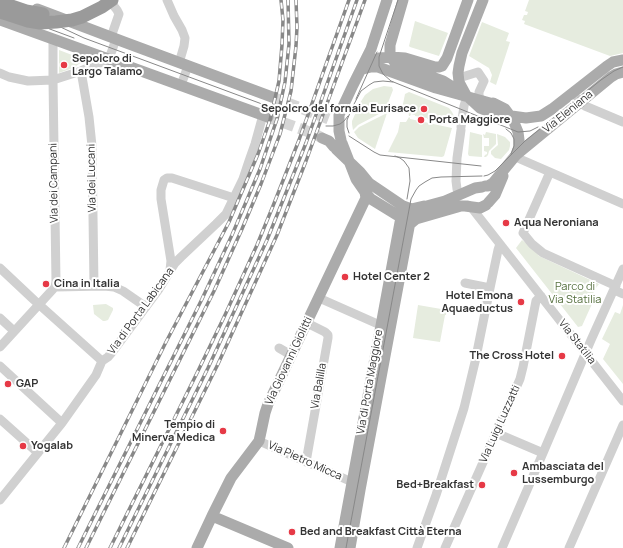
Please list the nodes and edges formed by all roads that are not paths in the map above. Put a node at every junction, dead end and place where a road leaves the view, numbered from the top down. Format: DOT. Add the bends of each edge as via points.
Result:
graph roads {
  1 [pos="14,0"];
  2 [pos="101,0"];
  3 [pos="110,0"];
  4 [pos="167,0"];
  5 [pos="387,0"];
  6 [pos="403,0"];
  7 [pos="468,0"];
  8 [pos="482,0"];
  9 [pos="0,2"];
  10 [pos="0,12"];
  11 [pos="0,20"];
  12 [pos="455,36"];
  13 [pos="53,38"];
  14 [pos="114,38"];
  15 [pos="467,40"];
  16 [pos="391,57"];
  17 [pos="109,59"];
  18 [pos="623,60"];
  19 [pos="183,64"];
  20 [pos="361,69"];
  21 [pos="81,70"];
  22 [pos="623,72"];
  23 [pos="0,73"];
  24 [pos="458,78"];
  25 [pos="53,80"];
  26 [pos="181,85"];
  27 [pos="572,94"];
  28 [pos="467,96"];
  29 [pos="272,97"];
  30 [pos="580,102"];
  31 [pos="489,106"];
  32 [pos="266,116"];
  33 [pos="510,116"];
  34 [pos="623,122"];
  35 [pos="322,138"];
  36 [pos="338,142"];
  37 [pos="518,157"];
  38 [pos="349,162"];
  39 [pos="508,164"];
  40 [pos="550,172"];
  41 [pos="365,192"];
  42 [pos="459,195"];
  43 [pos="234,198"];
  44 [pos="448,200"];
  45 [pos="623,204"];
  46 [pos="425,206"];
  47 [pos="471,207"];
  48 [pos="410,220"];
  49 [pos="500,244"];
  50 [pos="0,268"];
  51 [pos="623,269"];
  52 [pos="170,271"];
  53 [pos="465,283"];
  54 [pos="94,286"];
  55 [pos="55,287"];
  56 [pos="490,288"];
  57 [pos="615,288"];
  58 [pos="623,294"];
  59 [pos="541,296"];
  60 [pos="318,298"];
  61 [pos="36,304"];
  62 [pos="146,307"];
  63 [pos="0,318"];
  64 [pos="307,323"];
  65 [pos="380,325"];
  66 [pos="14,331"];
  67 [pos="0,347"];
  68 [pos="279,348"];
  69 [pos="586,353"];
  70 [pos="292,355"];
  71 [pos="102,361"];
  72 [pos="0,366"];
  73 [pos="623,401"];
  74 [pos="0,419"];
  75 [pos="62,423"];
  76 [pos="623,425"];
  77 [pos="496,433"];
  78 [pos="259,441"];
  79 [pos="38,453"];
  80 [pos="543,453"];
  81 [pos="306,462"];
  82 [pos="352,482"];
  83 [pos="4,488"];
  84 [pos="0,500"];
  85 [pos="212,516"];
  86 [pos="269,544"];
  87 [pos="197,548"];
  88 [pos="288,548"];
  89 [pos="340,548"];
  90 [pos="350,548"];
  91 [pos="417,548"];
  92 [pos="445,548"];
  93 [pos="502,548"];
  94 [pos="569,548"];
  1 -- 14 [label="main road"];
  2 -- 9 [label="highway, bridge" via="79,10 51,14 33,13"];
  3 -- 10 [label="highway, bridge" via="82,17 56,22 32,22"];
  3 -- 14 [label="street" via="119,14"];
  4 -- 19 [label="street" via="184,34"];
  5 -- 20 [label="main road" via="373,45"];
  6 -- 16 [label="main road" via="390,45"];
  7 -- 12 [label="main road"];
  8 -- 15 [label="main road"];
  11 -- 13 [label="main road"];
  12 -- 15 [label="street"];
  12 -- 16 [label="main road" via="444,63 439,67"];
  13 -- 17 [label="main road"];
  13 -- 25 [label="street, Via dei Campani"];
  14 -- 17 [label="street"];
  14 -- 19 [label="main road"];
  15 -- 24 [label="main road" via="458,66"];
  16 -- 20 [label="main road" via="379,58"];
  16 -- 28 [label="main road" via="398,65 443,81"];
  17 -- 21 [label="street"];
  17 -- 26 [label="main road"];
  18 -- 27 [label="main road, Via Eleniana" via="613,62"];
  19 -- 26 [label="street"];
  19 -- 29 [label="main road"];
  20 -- 28 [label="main road, Via Eleniana" via="378,67"];
  20 -- 36 [label="main road" via="334,117"];
  21 -- 25 [label="street"];
  21 -- 54 [label="street, Via dei Lucani" via="92,146"];
  22 -- 30 [label="main road, Via Eleniana" via="611,77"];
  23 -- 25 [label="street" via="18,80"];
  24 -- 28 [label="main road"];
  24 -- 31 [label="street" via="478,72 484,81 479,92 480,97"];
  25 -- 55 [label="street, Via dei Campani"];
  26 -- 32 [label="main road"];
  27 -- 30 [label="street"];
  27 -- 33 [label="main road, Via Eleniana" via="541,116"];
  28 -- 31 [label="main road, Via Eleniana"];
  28 -- 42 [label="street" via="457,158 456,181"];
  30 -- 34 [label="street"];
  30 -- 37 [label="main road, Via Eleniana"];
  31 -- 33 [label="main road, Via Eleniana"];
  32 -- 43 [label="street, Via di Porta Labicana"];
  33 -- 37 [label="main road" via="517,129"];
  35 -- 36 [label="main road" via="329,142"];
  36 -- 38 [label="main road"];
  37 -- 39 [label="main road, Via Eleniana"];
  37 -- 40 [label="street"];
  38 -- 41 [label="main road"];
  38 -- 46 [label="main road" via="369,183 403,206 411,209"];
  39 -- 42 [label="main road, Via Eleniana" via="493,183"];
  39 -- 47 [label="main road" via="496,193 487,204 480,208"];
  40 -- 45 [label="street"];
  40 -- 57 [label="street" via="523,233 543,253"];
  41 -- 48 [label="main road" via="371,199"];
  41 -- 60 [label="main road, Via Giovanni Giolitti" via="365,200"];
  42 -- 44 [label="main road"];
  43 -- 52 [label="street, Via di Porta Labicana" via="222,219 181,257"];
  43 -- 52 [label="street" via="174,178 164,180 161,196 171,261"];
  44 -- 46 [label="main road"];
  44 -- 47 [label="street" via="458,200"];
  46 -- 48 [label="main road"];
  47 -- 48 [label="main road" via="462,206"];
  47 -- 49 [label="street, Via Statilia"];
  48 -- 65 [label="main road, Via di Porta Maggiore"];
  48 -- 90 [label="main road, Via di Porta Maggiore"];
  49 -- 56 [label="street"];
  49 -- 59 [label="street, Via Statilia"];
  50 -- 61 [label="street"];
  51 -- 57 [label="street"];
  52 -- 62 [label="street, Via di Porta Labicana"];
  53 -- 56 [label="street"];
  54 -- 55 [label="street"];
  54 -- 62 [label="street" via="118,288"];
  55 -- 61 [label="street"];
  56 -- 91 [label="street" via="475,362 458,426"];
  57 -- 58 [label="street"];
  57 -- 69 [label="street"];
  59 -- 69 [label="street, Via Statilia"];
  59 -- 77 [label="street, Via Luigi Luzzatti" via="534,306 522,372"];
  60 -- 64 [label="main road, Via Giovanni Giolitti"];
  60 -- 65 [label="street"];
  61 -- 66 [label="street"];
  61 -- 71 [label="street"];
  62 -- 71 [label="street, Via di Porta Labicana" via="113,352"];
  63 -- 66 [label="street"];
  64 -- 70 [label="main road, Via Giovanni Giolitti"];
  64 -- 81 [label="street, Via Balilla" via="326,332 328,338"];
  65 -- 82 [label="main road, Via di Porta Maggiore"];
  66 -- 67 [label="street"];
  68 -- 70 [label="street"];
  69 -- 73 [label="street, Via Statilia"];
  69 -- 80 [label="street"];
  70 -- 78 [label="main road, Via Giovanni Giolitti" via="266,409"];
  71 -- 75 [label="street, Via di Porta Labicana"];
  72 -- 75 [label="street"];
  74 -- 79 [label="street"];
  75 -- 79 [label="street, Via di Porta Labicana"];
  76 -- 94 [label="street"];
  77 -- 80 [label="street"];
  77 -- 92 [label="street, Via Luigi Luzzatti"];
  78 -- 81 [label="street, Via Pietro Micca"];
  78 -- 85 [label="main road, Via Giovanni Giolitti" via="234,472"];
  79 -- 83 [label="street, Via di Porta Labicana"];
  80 -- 93 [label="street"];
  81 -- 82 [label="street, Via Pietro Micca"];
  82 -- 89 [label="main road, Via di Porta Maggiore"];
  83 -- 84 [label="street, Via di Porta Labicana"];
  85 -- 86 [label="main road"];
  85 -- 87 [label="main road, Via Giovanni Giolitti"];
  86 -- 88 [label="main road"];
}
